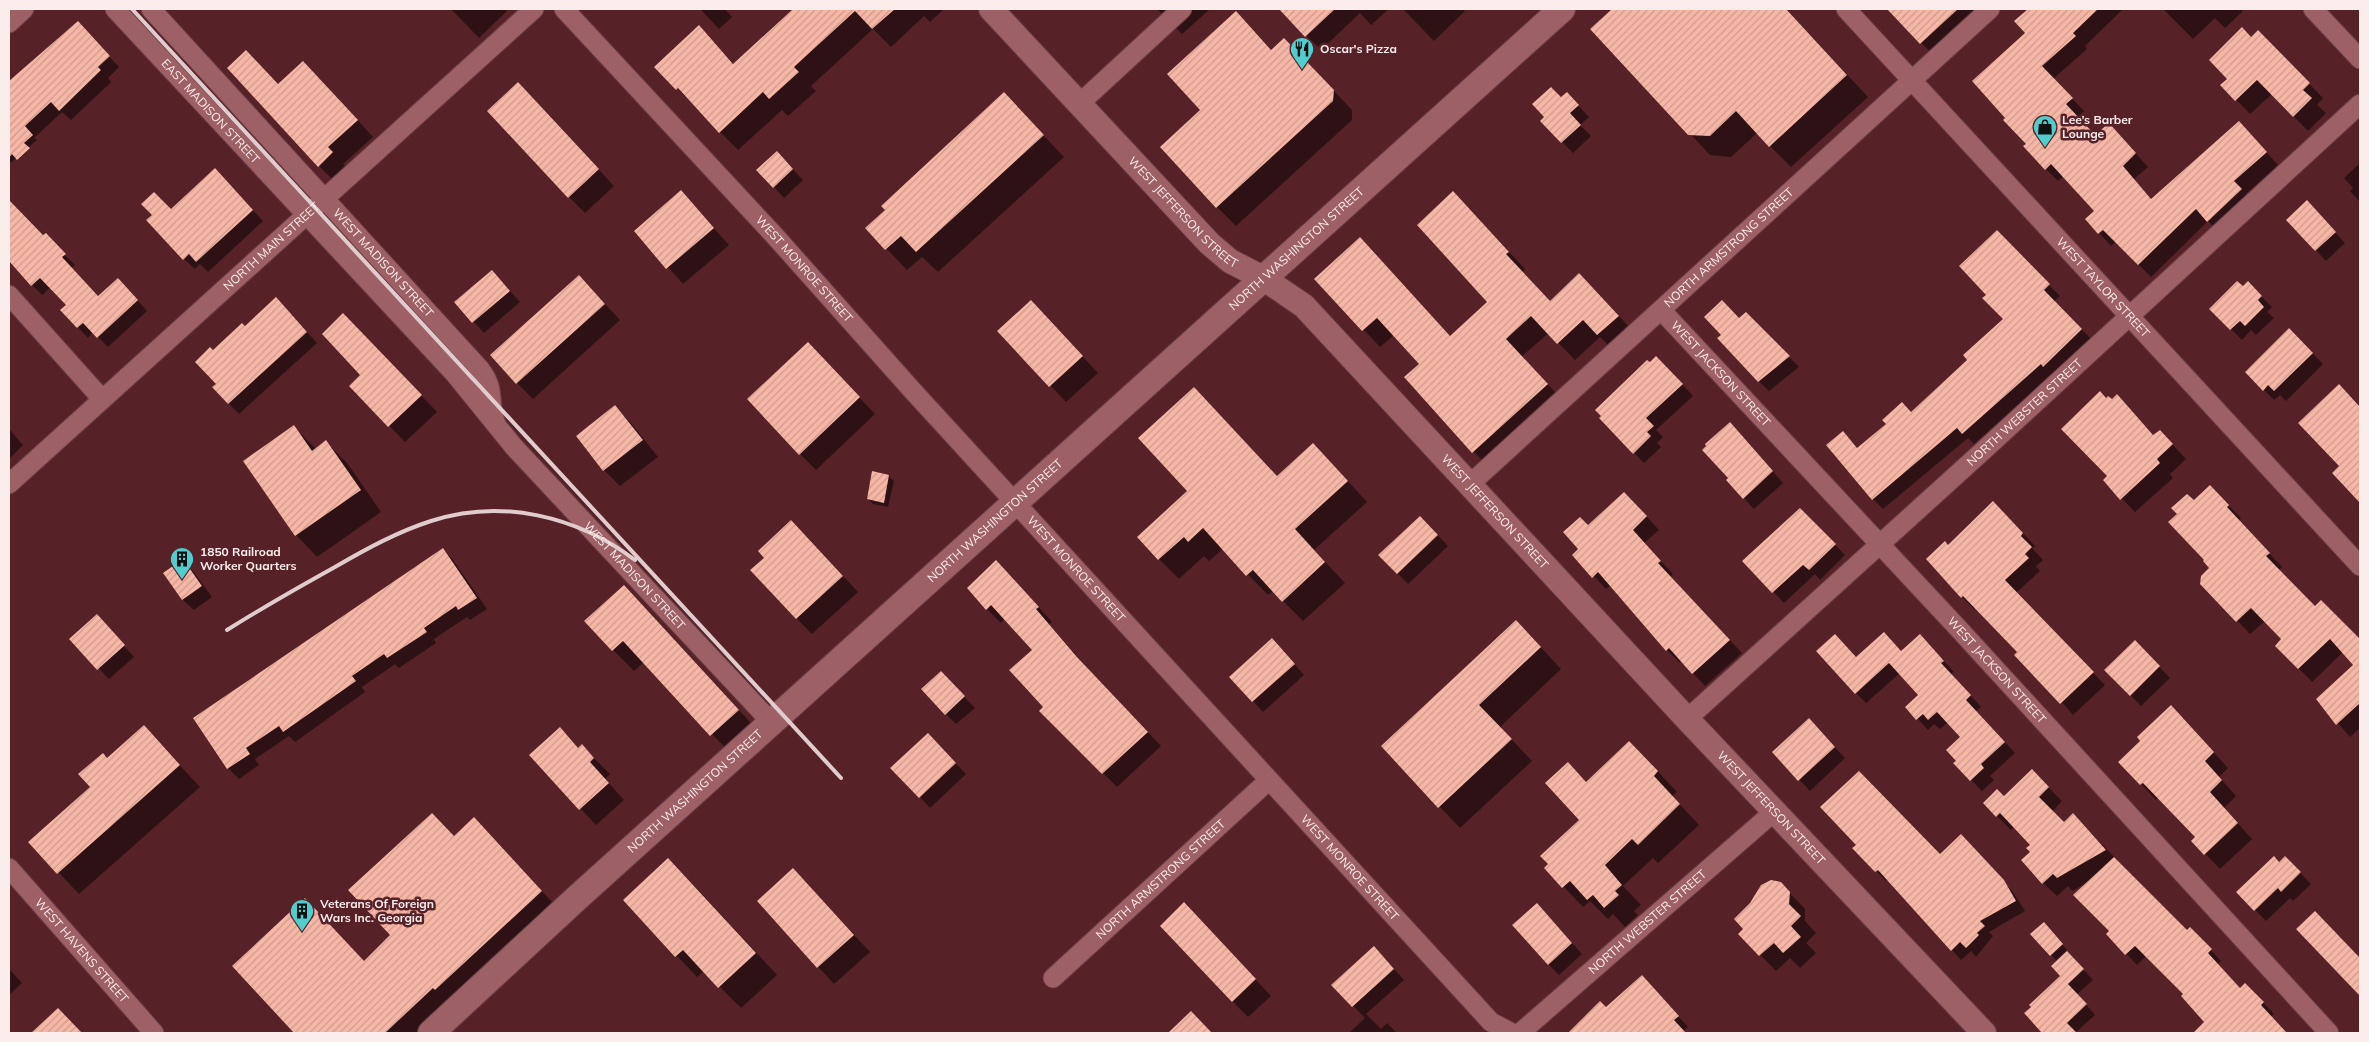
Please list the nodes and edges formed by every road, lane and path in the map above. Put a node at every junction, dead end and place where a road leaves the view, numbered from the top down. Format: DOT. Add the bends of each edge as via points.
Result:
graph roads {
  1 [pos="24,9"];
  2 [pos="115,9"];
  3 [pos="151,9"];
  4 [pos="534,9"];
  5 [pos="564,9"];
  6 [pos="990,9"];
  7 [pos="1182,9"];
  8 [pos="1846,9"];
  9 [pos="1990,9"];
  10 [pos="2313,9"];
  11 [pos="1550,13"];
  12 [pos="9,23"];
  13 [pos="2360,60"];
  14 [pos="1913,80"];
  15 [pos="2360,104"];
  16 [pos="1078,105"];
  17 [pos="324,198"];
  18 [pos="307,214"];
  19 [pos="1263,278"];
  20 [pos="9,294"];
  21 [pos="1662,310"];
  22 [pos="2130,316"];
  23 [pos="102,399"];
  24 [pos="493,422"];
  25 [pos="9,484"];
  26 [pos="1469,485"];
  27 [pos="1016,502"];
  28 [pos="1879,544"];
  29 [pos="2360,566"];
  30 [pos="1688,719"];
  31 [pos="772,723"];
  32 [pos="1269,780"];
  33 [pos="1775,811"];
  34 [pos="9,868"];
  35 [pos="1054,978"];
  36 [pos="154,1033"];
  37 [pos="431,1033"];
  38 [pos="1512,1033"];
  39 [pos="1520,1033"];
  40 [pos="1984,1033"];
  41 [pos="2329,1033"];
  1 -- 12 [label="street"];
  2 -- 18 [label="street, EAST MADISON STREET"];
  3 -- 17 [label="street, EAST MADISON STREET"];
  4 -- 17 [label="street, NORTH MAIN STREET"];
  5 -- 27 [label="street, WEST MONROE STREET"];
  6 -- 16 [label="street, WEST JEFFERSON STREET"];
  7 -- 16 [label="street"];
  8 -- 14 [label="street, WEST TAYLOR STREET"];
  9 -- 14 [label="street, NORTH ARMSTRONG STREET"];
  10 -- 13 [label="street"];
  11 -- 19 [label="main road, NORTH WASHINGTON STREET"];
  14 -- 21 [label="street, NORTH ARMSTRONG STREET"];
  14 -- 22 [label="street, WEST TAYLOR STREET"];
  15 -- 22 [label="street, NORTH WEBSTER STREET"];
  16 -- 19 [label="street, WEST JEFFERSON STREET" via="1209,243 1230,261"];
  17 -- 18 [label="street, NORTH MAIN STREET"];
  17 -- 24 [label="street, WEST MADISON STREET" via="484,374 490,386"];
  18 -- 23 [label="street, NORTH MAIN STREET"];
  18 -- 24 [label="street, WEST MADISON STREET" via="454,373"];
  19 -- 26 [label="street, WEST JEFFERSON STREET" via="1304,306"];
  19 -- 27 [label="main road, NORTH WASHINGTON STREET"];
  20 -- 23 [label="street"];
  21 -- 26 [label="street, NORTH ARMSTRONG STREET"];
  21 -- 28 [label="street, WEST JACKSON STREET"];
  22 -- 28 [label="street, NORTH WEBSTER STREET"];
  22 -- 29 [label="street, WEST TAYLOR STREET"];
  23 -- 25 [label="street, NORTH MAIN STREET"];
  24 -- 31 [label="street, WEST MADISON STREET"];
  26 -- 30 [label="street, WEST JEFFERSON STREET"];
  27 -- 31 [label="main road, NORTH WASHINGTON STREET"];
  27 -- 32 [label="street, WEST MONROE STREET"];
  28 -- 30 [label="street, NORTH WEBSTER STREET"];
  28 -- 41 [label="street, WEST JACKSON STREET"];
  30 -- 33 [label="street, WEST JEFFERSON STREET"];
  31 -- 37 [label="main road, NORTH WASHINGTON STREET"];
  32 -- 35 [label="street, NORTH ARMSTRONG STREET"];
  32 -- 38 [label="street, WEST MONROE STREET" via="1492,1022"];
  33 -- 39 [label="street, NORTH WEBSTER STREET"];
  33 -- 40 [label="street, WEST JEFFERSON STREET"];
  34 -- 36 [label="street, WEST HAVENS STREET"];
}
